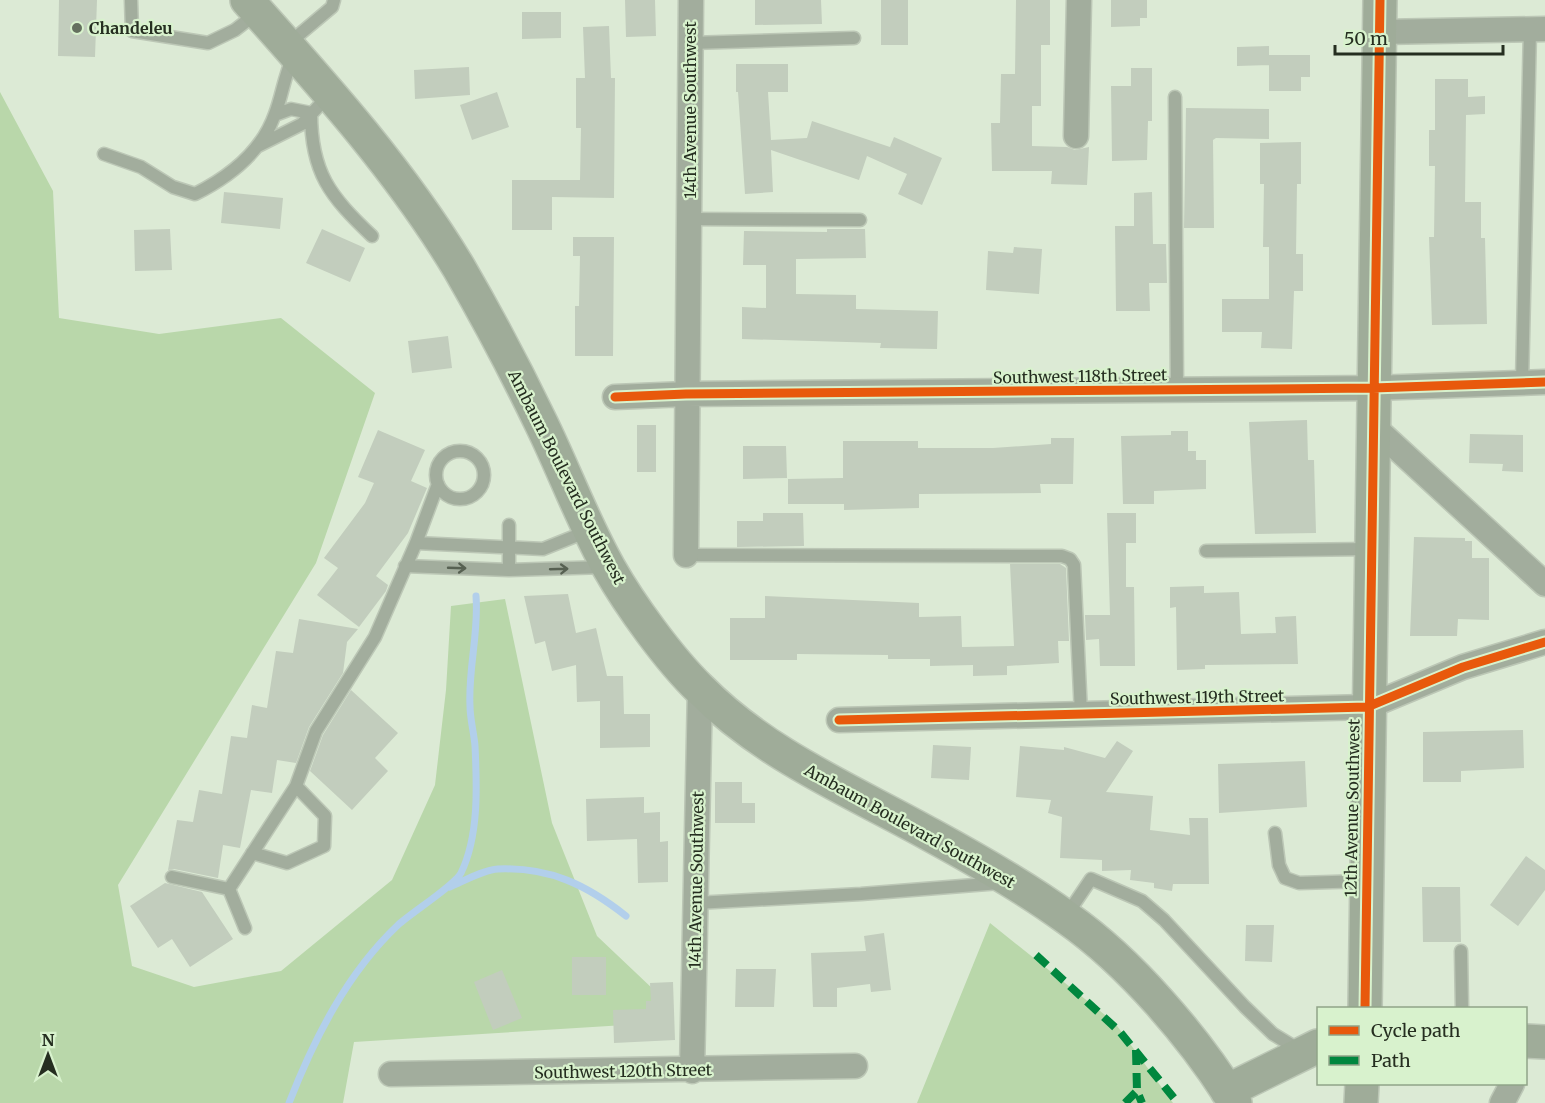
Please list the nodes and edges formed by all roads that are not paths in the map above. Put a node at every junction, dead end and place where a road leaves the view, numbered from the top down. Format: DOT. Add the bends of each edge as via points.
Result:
graph roads {
  1 [pos="131,0"];
  2 [pos="334,0"];
  3 [pos="691,0"];
  4 [pos="1079,0"];
  5 [pos="1380,0"];
  6 [pos="252,4"];
  7 [pos="1538,29"];
  8 [pos="1380,32"];
  9 [pos="854,38"];
  10 [pos="691,43"];
  11 [pos="291,49"];
  12 [pos="1175,97"];
  13 [pos="320,103"];
  14 [pos="275,115"];
  15 [pos="1076,136"];
  16 [pos="258,146"];
  17 [pos="104,154"];
  18 [pos="690,219"];
  19 [pos="860,220"];
  20 [pos="372,236"];
  21 [pos="1533,382"];
  22 [pos="1373,388"];
  23 [pos="1177,390"];
  24 [pos="686,394"];
  25 [pos="615,398"];
  26 [pos="1374,427"];
  27 [pos="438,484"];
  28 [pos="509,525"];
  29 [pos="591,530"];
  30 [pos="416,543"];
  31 [pos="509,547"];
  32 [pos="1371,549"];
  33 [pos="1206,550"];
  34 [pos="686,555"];
  35 [pos="405,566"];
  36 [pos="608,567"];
  37 [pos="509,570"];
  38 [pos="1545,584"];
  39 [pos="1545,642"];
  40 [pos="700,690"];
  41 [pos="1367,707"];
  42 [pos="1082,714"];
  43 [pos="838,720"];
  44 [pos="296,786"];
  45 [pos="1275,833"];
  46 [pos="252,853"];
  47 [pos="172,877"];
  48 [pos="1366,881"];
  49 [pos="1010,882"];
  50 [pos="229,889"];
  51 [pos="696,903"];
  52 [pos="1065,916"];
  53 [pos="245,928"];
  54 [pos="1461,951"];
  55 [pos="1365,1007"];
  56 [pos="1462,1007"];
  57 [pos="1311,1049"];
  58 [pos="855,1066"];
  59 [pos="692,1071"];
  60 [pos="391,1074"];
  61 [pos="1362,1085"];
  62 [pos="1511,1085"];
  63 [pos="1231,1097"];
  64 [pos="1361,1103"];
  65 [pos="1502,1103"];
  1 -- 6 [label="lane" via="132,31 208,43 235,30"];
  2 -- 11 [label="lane" via="332,7"];
  3 -- 10 [label="street, 14th Avenue Southwest"];
  4 -- 15 [label="street"];
  5 -- 8 [label="main road, 12th Avenue Southwest"];
  6 -- 11 [label="main road, Ambaum Boulevard Southwest"];
  7 -- 8 [label="street"];
  7 -- 21 [label="lane"];
  8 -- 22 [label="main road, 12th Avenue Southwest"];
  9 -- 10 [label="lane"];
  10 -- 18 [label="street, 14th Avenue Southwest"];
  11 -- 13 [label="main road, Ambaum Boulevard Southwest"];
  11 -- 14 [label="lane"];
  12 -- 23 [label="lane"];
  13 -- 14 [label="lane"];
  13 -- 16 [label="lane" via="292,129"];
  13 -- 20 [label="lane" via="314,152 325,185"];
  13 -- 29 [label="main road, Ambaum Boulevard Southwest" via="361,129 426,218 459,270 539,418"];
  14 -- 16 [label="lane"];
  16 -- 17 [label="lane" via="216,184 195,194"];
  18 -- 19 [label="lane, 14th Avenue Southwest"];
  18 -- 24 [label="street, 14th Avenue Southwest"];
  21 -- 22 [label="street, Southwest 118th Street"];
  22 -- 23 [label="street, Southwest 118th Street"];
  22 -- 26 [label="main road, 12th Avenue Southwest"];
  23 -- 24 [label="street, Southwest 118th Street"];
  24 -- 25 [label="street, Southwest 118th Street"];
  24 -- 34 [label="street, 14th Avenue Southwest"];
  26 -- 32 [label="main road, 12th Avenue Southwest"];
  26 -- 38 [label="street"];
  27 -- 30 [label="lane"];
  28 -- 31 [label="lane"];
  29 -- 31 [label="lane" via="543,549"];
  29 -- 36 [label="main road, Ambaum Boulevard Southwest"];
  30 -- 31 [label="lane"];
  30 -- 35 [label="lane"];
  31 -- 37 [label="lane"];
  32 -- 33 [label="lane"];
  32 -- 41 [label="main road, 12th Avenue Southwest"];
  34 -- 42 [label="lane" via="1070,559 1074,566"];
  35 -- 37 [label="lane, one-way"];
  35 -- 44 [label="lane" via="375,637 316,731"];
  37 -- 36 [label="lane, one-way"];
  36 -- 40 [label="main road, Ambaum Boulevard Southwest" via="641,617"];
  39 -- 41 [label="street, Southwest 119th Street" via="1463,667"];
  40 -- 49 [label="main road, Ambaum Boulevard Southwest" via="759,737 826,780 930,834"];
  40 -- 51 [label="street, 14th Avenue Southwest"];
  41 -- 42 [label="street, Southwest 119th Street"];
  41 -- 48 [label="main road, 12th Avenue Southwest"];
  42 -- 43 [label="street, Southwest 119th Street"];
  44 -- 46 [label="lane"];
  44 -- 46 [label="lane" via="325,816 324,846 287,863"];
  45 -- 48 [label="lane" via="1279,865 1285,878 1299,883"];
  46 -- 50 [label="lane"];
  47 -- 50 [label="lane"];
  48 -- 55 [label="main road, 12th Avenue Southwest"];
  49 -- 51 [label="lane"];
  49 -- 52 [label="main road, Ambaum Boulevard Southwest"];
  50 -- 53 [label="lane"];
  51 -- 59 [label="street, 14th Avenue Southwest"];
  52 -- 57 [label="lane" via="1091,879 1142,902 1273,1034"];
  52 -- 63 [label="main road, Ambaum Boulevard Southwest" via="1132,975 1189,1036"];
  54 -- 56 [label="lane"];
  57 -- 63 [label="main road"];
  58 -- 59 [label="street, Southwest 120th Street"];
  59 -- 60 [label="street, Southwest 120th Street"];
  61 -- 64 [label="main road"];
  62 -- 65 [label="street"];
}
